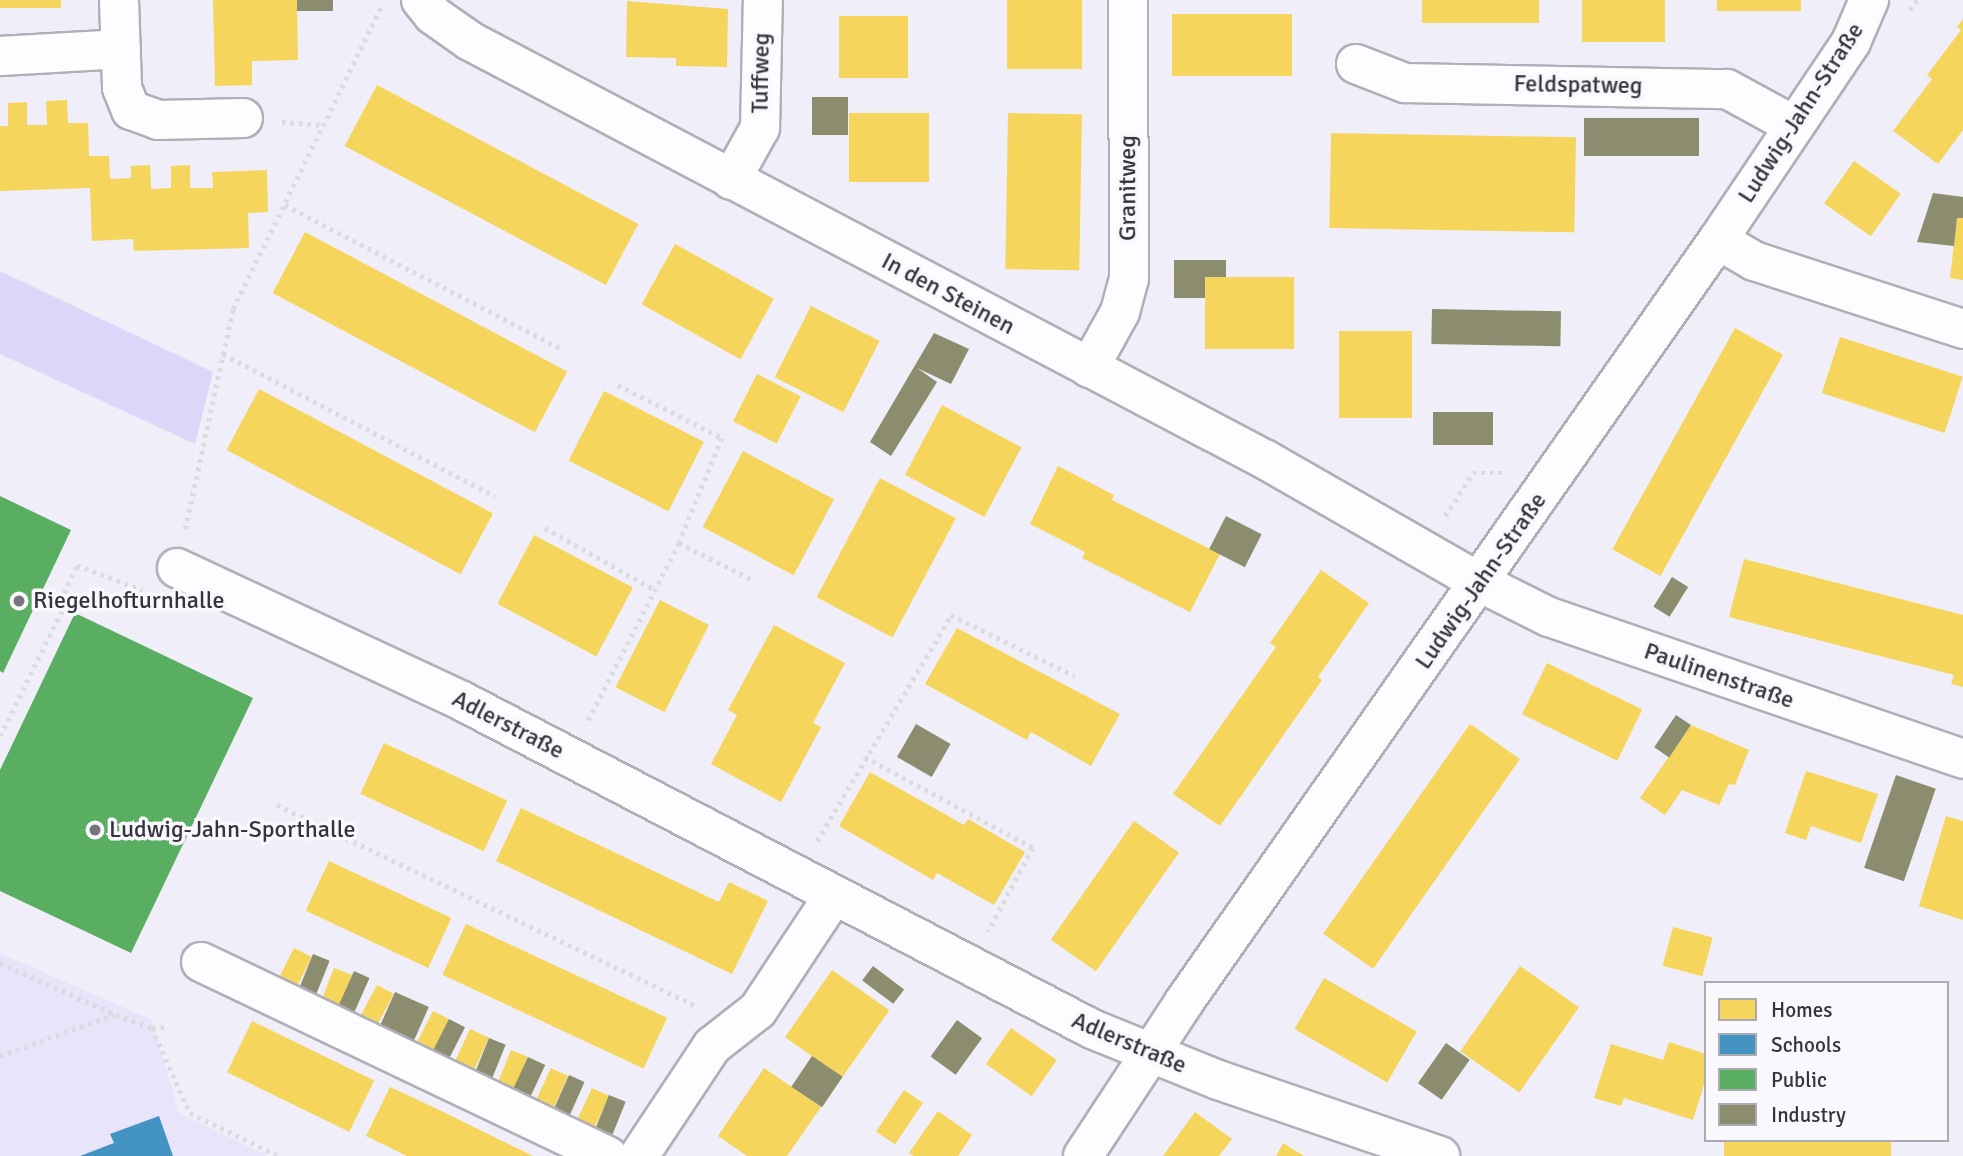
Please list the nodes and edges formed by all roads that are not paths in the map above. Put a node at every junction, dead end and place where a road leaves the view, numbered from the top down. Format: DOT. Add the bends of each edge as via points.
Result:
graph roads {
  1 [pos="119,0"];
  2 [pos="421,0"];
  3 [pos="763,0"];
  4 [pos="1128,0"];
  5 [pos="1869,0"];
  6 [pos="121,49"];
  7 [pos="0,55"];
  8 [pos="1356,64"];
  9 [pos="243,118"];
  10 [pos="1793,125"];
  11 [pos="731,180"];
  12 [pos="1718,240"];
  13 [pos="1963,329"];
  14 [pos="1089,368"];
  15 [pos="177,568"];
  16 [pos="1479,582"];
  17 [pos="1963,759"];
  18 [pos="834,895"];
  19 [pos="201,961"];
  20 [pos="1152,1055"];
  21 [pos="608,1156"];
  22 [pos="639,1156"];
  23 [pos="1083,1156"];
  24 [pos="1440,1156"];
  1 -- 6 [label="street"];
  2 -- 11 [label="street, In den Steinen" via="470,41"];
  3 -- 11 [label="street, Tuffweg" via="760,128"];
  4 -- 14 [label="street, Granitweg" via="1129,279 1119,312"];
  5 -- 10 [label="street, Ludwig-Jahn-Straße" via="1852,41"];
  6 -- 7 [label="street"];
  6 -- 9 [label="street" via="122,88 131,110 158,120"];
  8 -- 10 [label="street, Feldspatweg" via="1405,83 1727,89"];
  10 -- 12 [label="street, Ludwig-Jahn-Straße"];
  11 -- 14 [label="street, In den Steinen"];
  12 -- 13 [label="street" via="1754,261"];
  12 -- 16 [label="street, Ludwig-Jahn-Straße"];
  14 -- 16 [label="street, In den Steinen"];
  15 -- 18 [label="street, Adlerstraße" via="462,701"];
  16 -- 17 [label="street, Paulinenstraße" via="1549,617"];
  16 -- 20 [label="street, Ludwig-Jahn-Straße" via="1184,1002"];
  18 -- 20 [label="street, Adlerstraße" via="1092,1029"];
  18 -- 22 [label="street" via="758,1010 712,1046"];
  19 -- 21 [label="street"];
  20 -- 23 [label="street, Ludwig-Jahn-Straße"];
  20 -- 24 [label="street, Adlerstraße"];
}
